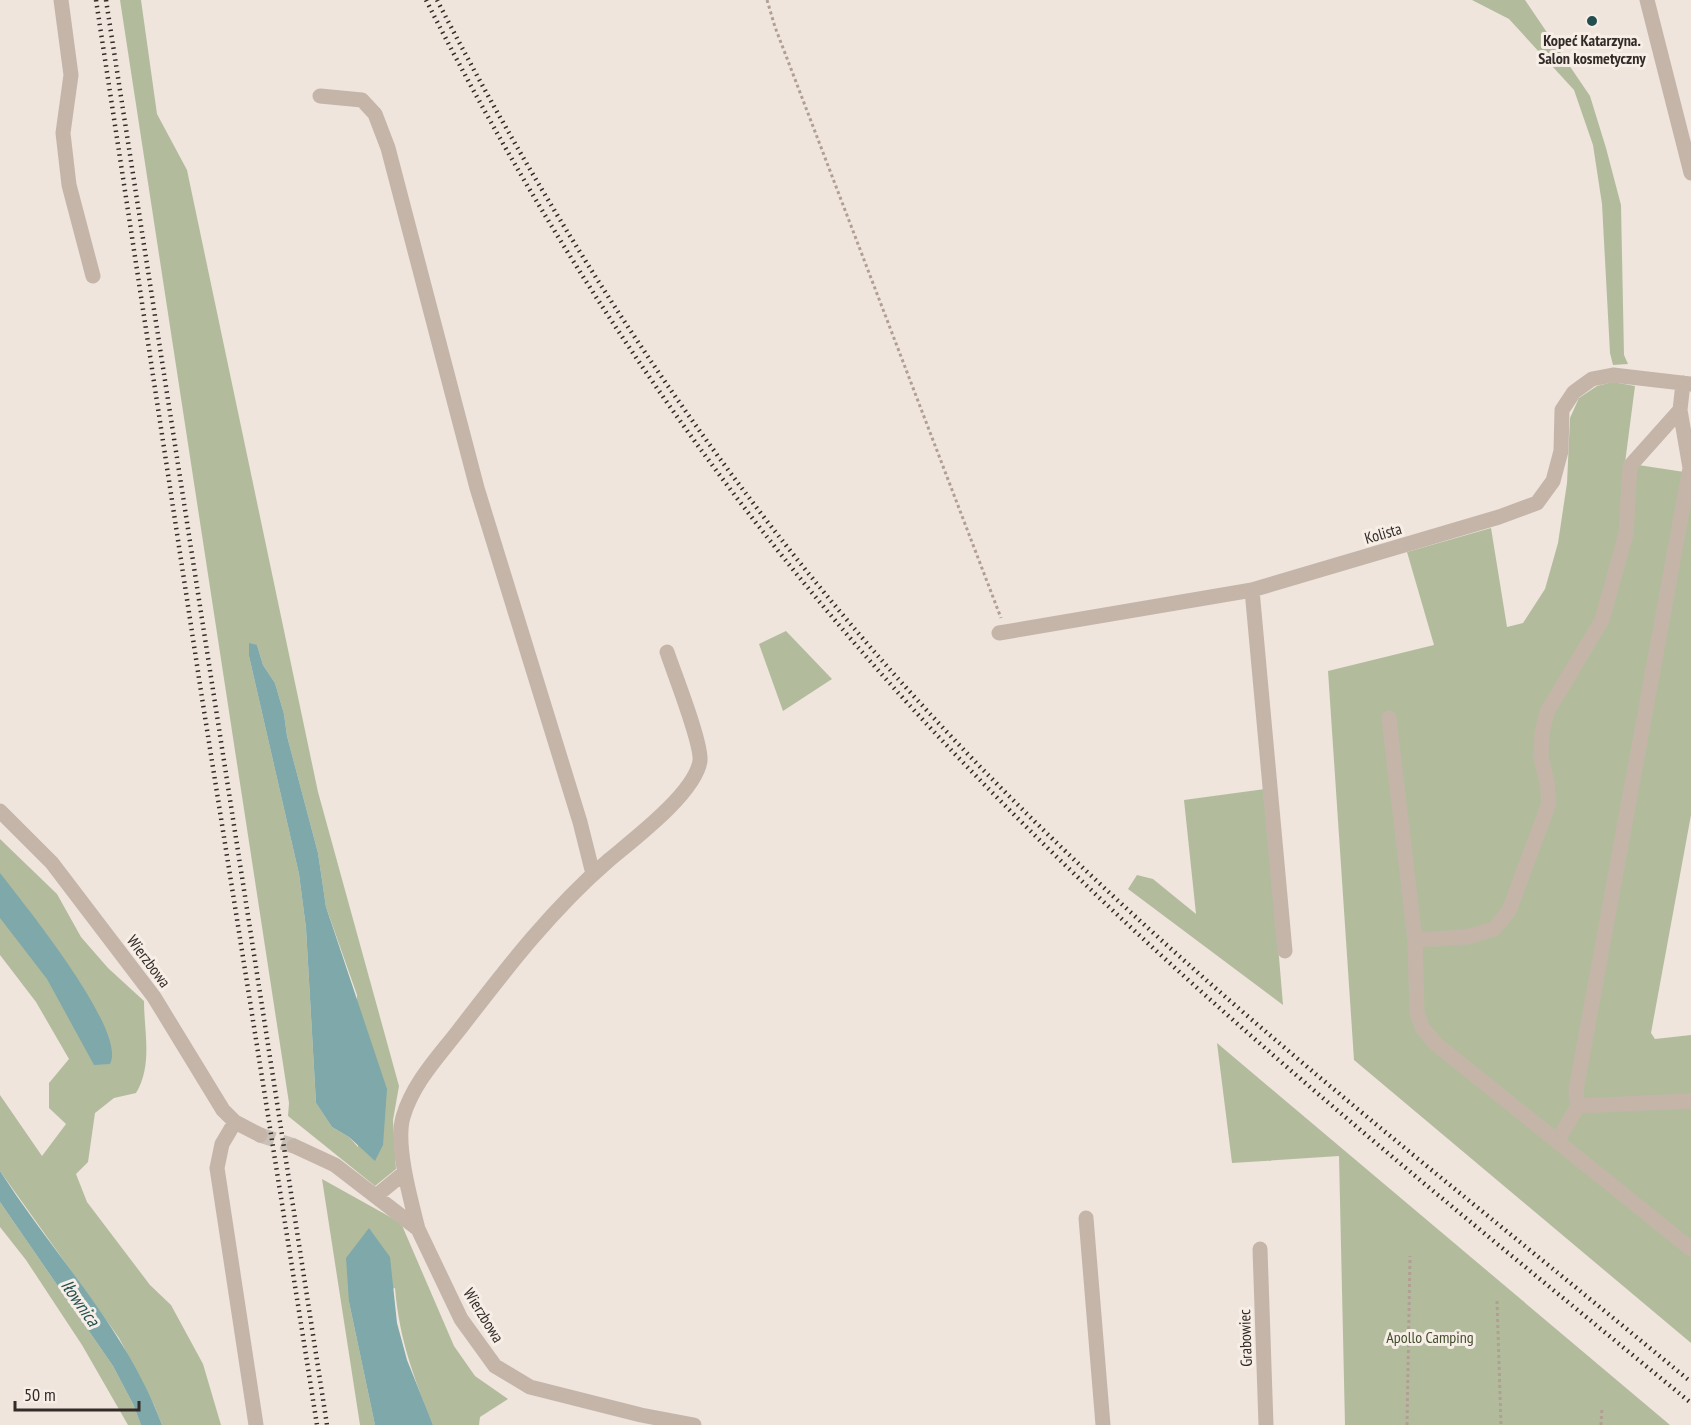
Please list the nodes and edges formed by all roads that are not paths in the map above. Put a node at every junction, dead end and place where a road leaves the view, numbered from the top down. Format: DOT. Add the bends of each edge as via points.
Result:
graph roads {
  1 [pos="61,0"];
  2 [pos="1647,0"];
  3 [pos="320,96"];
  4 [pos="1691,173"];
  5 [pos="93,276"];
  6 [pos="1687,384"];
  7 [pos="1680,410"];
  8 [pos="1252,590"];
  9 [pos="1002,632"];
  10 [pos="667,652"];
  11 [pos="1389,718"];
  12 [pos="0,811"];
  13 [pos="594,874"];
  14 [pos="1415,940"];
  15 [pos="1284,951"];
  16 [pos="1691,1101"];
  17 [pos="1578,1106"];
  18 [pos="235,1122"];
  19 [pos="260,1136"];
  20 [pos="1558,1140"];
  21 [pos="294,1146"];
  22 [pos="404,1173"];
  23 [pos="376,1196"];
  24 [pos="1086,1218"];
  25 [pos="418,1229"];
  26 [pos="1260,1249"];
  27 [pos="1691,1249"];
  28 [pos="256,1425"];
  29 [pos="694,1425"];
  30 [pos="1103,1425"];
  31 [pos="1266,1425"];
  1 -- 5 [label="street" via="71,75 63,133 77,223"];
  2 -- 4 [label="street"];
  3 -- 13 [label="street" via="362,100 375,114 388,148 477,488"];
  6 -- 7 [label="street"];
  6 -- 8 [label="street, Kolista" via="1613,375 1592,379 1574,392 1562,410 1561,451 1553,481 1537,503"];
  7 -- 14 [label="street" via="1630,466 1626,534 1602,621 1547,712 1540,757 1549,803 1509,911 1494,929 1467,937"];
  7 -- 17 [label="street" via="1690,468 1576,1090"];
  8 -- 9 [label="street, Kolista"];
  8 -- 15 [label="street"];
  10 -- 13 [label="street" via="694,730 700,760 692,782 649,828"];
  11 -- 14 [label="street"];
  12 -- 18 [label="street, Wierzbowa" via="52,863 154,997 209,1089"];
  13 -- 22 [label="street" via="566,898 519,952 414,1089 402,1120"];
  14 -- 20 [label="street" via="1417,1013 1423,1029 1436,1044"];
  16 -- 17 [label="street"];
  17 -- 20 [label="street"];
  18 -- 19 [label="street, Wierzbowa"];
  18 -- 28 [label="street" via="222,1144 217,1168"];
  20 -- 27 [label="street"];
  21 -- 23 [label="street, Wierzbowa" via="335,1165"];
  22 -- 23 [label="street"];
  22 -- 25 [label="street"];
  23 -- 25 [label="street, Wierzbowa"];
  24 -- 30 [label="street"];
  25 -- 29 [label="street, Wierzbowa" via="461,1319 495,1366 530,1387 641,1416"];
  26 -- 31 [label="street, Grabowiec"];
}
